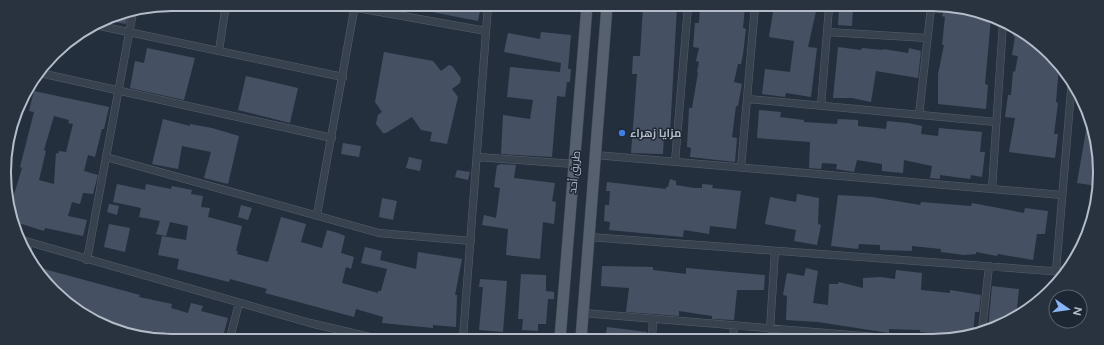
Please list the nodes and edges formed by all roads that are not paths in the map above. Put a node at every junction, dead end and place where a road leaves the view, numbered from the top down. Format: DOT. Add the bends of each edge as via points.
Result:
graph roads {
  1 [pos="225,11"];
  2 [pos="354,11"];
  3 [pos="381,11"];
  4 [pos="488,11"];
  5 [pos="587,11"];
  6 [pos="607,11"];
  7 [pos="688,11"];
  8 [pos="755,11"];
  9 [pos="829,11"];
  10 [pos="930,11"];
  11 [pos="132,17"];
  12 [pos="104,27"];
  13 [pos="1003,28"];
  14 [pos="486,31"];
  15 [pos="129,32"];
  16 [pos="827,32"];
  17 [pos="927,38"];
  18 [pos="219,51"];
  19 [pos="44,74"];
  20 [pos="343,77"];
  21 [pos="118,91"];
  22 [pos="1071,92"];
  23 [pos="748,99"];
  24 [pos="821,106"];
  25 [pos="919,115"];
  26 [pos="996,122"];
  27 [pos="332,138"];
  28 [pos="595,155"];
  29 [pos="106,157"];
  30 [pos="477,157"];
  31 [pos="675,162"];
  32 [pos="574,164"];
  33 [pos="741,168"];
  34 [pos="992,189"];
  35 [pos="1062,195"];
  36 [pos="317,215"];
  37 [pos="589,237"];
  38 [pos="470,241"];
  39 [pos="27,242"];
  40 [pos="774,251"];
  41 [pos="87,260"];
  42 [pos="989,266"];
  43 [pos="1056,271"];
  44 [pos="1060,271"];
  45 [pos="239,302"];
  46 [pos="583,313"];
  47 [pos="653,319"];
  48 [pos="983,325"];
  49 [pos="734,326"];
  50 [pos="770,329"];
  51 [pos="231,334"];
  52 [pos="359,334"];
  53 [pos="463,334"];
  54 [pos="560,334"];
  55 [pos="581,334"];
  56 [pos="652,334"];
  57 [pos="733,334"];
  58 [pos="835,334"];
  1 -- 18 [label="street"];
  2 -- 20 [label="street"];
  3 -- 14 [label="street"];
  4 -- 14 [label="street"];
  5 -- 32 [label="main road, طريق أحد"];
  6 -- 28 [label="main road, طريق أحد"];
  7 -- 31 [label="street"];
  8 -- 23 [label="street"];
  9 -- 16 [label="street"];
  10 -- 17 [label="street"];
  11 -- 15 [label="street"];
  12 -- 15 [label="street"];
  13 -- 26 [label="street"];
  14 -- 30 [label="street"];
  15 -- 18 [label="street"];
  15 -- 21 [label="street"];
  16 -- 17 [label="street"];
  16 -- 24 [label="street"];
  17 -- 25 [label="street"];
  18 -- 20 [label="street"];
  19 -- 21 [label="street"];
  20 -- 27 [label="street"];
  21 -- 27 [label="street"];
  21 -- 29 [label="street"];
  22 -- 35 [label="street"];
  23 -- 24 [label="street"];
  23 -- 33 [label="street"];
  24 -- 25 [label="street"];
  25 -- 26 [label="street"];
  26 -- 34 [label="street"];
  27 -- 36 [label="street"];
  28 -- 31 [label="street"];
  28 -- 37 [label="main road, طريق أحد"];
  29 -- 36 [label="street"];
  29 -- 41 [label="street"];
  30 -- 32 [label="street"];
  30 -- 38 [label="street"];
  31 -- 33 [label="street"];
  32 -- 54 [label="main road, طريق أحد"];
  33 -- 34 [label="street"];
  34 -- 35 [label="street"];
  35 -- 43 [label="street"];
  36 -- 38 [label="street" via="379,233"];
  37 -- 40 [label="street"];
  37 -- 46 [label="main road, طريق أحد"];
  38 -- 53 [label="street"];
  39 -- 41 [label="street"];
  40 -- 42 [label="street"];
  40 -- 50 [label="street"];
  41 -- 45 [label="street"];
  42 -- 43 [label="street"];
  42 -- 48 [label="street"];
  43 -- 44 [label="street"];
  45 -- 51 [label="street"];
  45 -- 52 [label="street"];
  46 -- 47 [label="street"];
  46 -- 55 [label="main road, طريق أحد"];
  47 -- 49 [label="street"];
  47 -- 56 [label="street"];
  49 -- 50 [label="street"];
  49 -- 57 [label="street"];
  50 -- 58 [label="street"];
}
